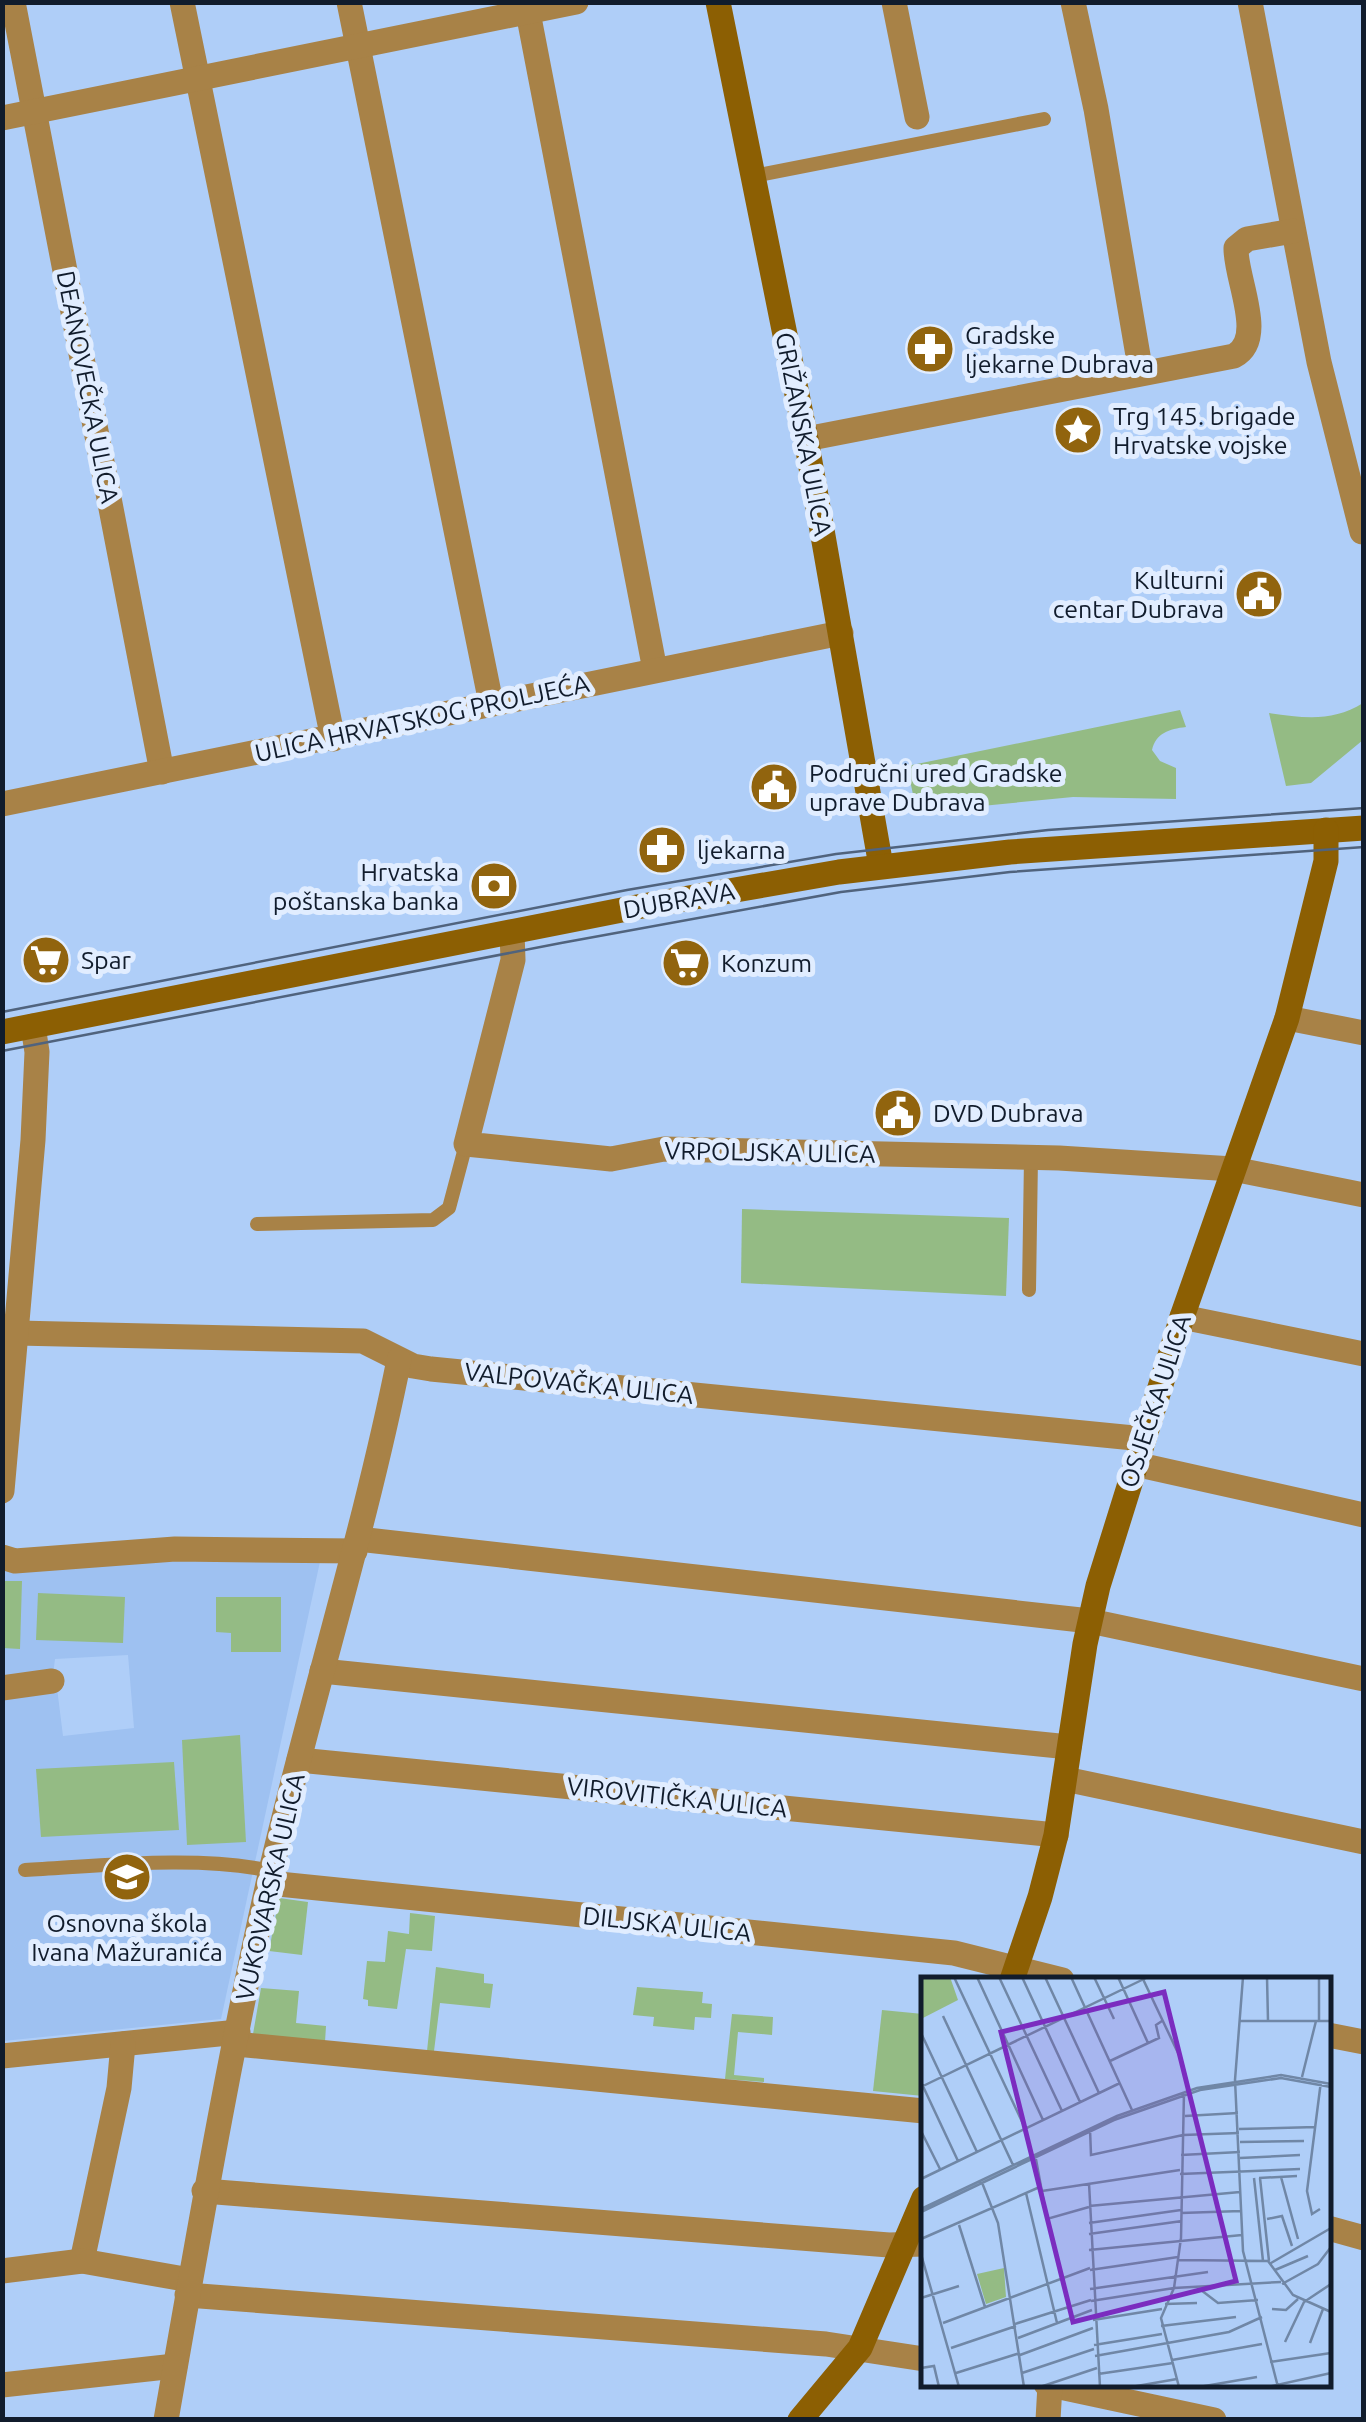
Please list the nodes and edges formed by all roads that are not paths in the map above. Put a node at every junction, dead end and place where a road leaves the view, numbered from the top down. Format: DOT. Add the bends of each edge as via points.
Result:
graph roads {
  1 [pos="12,2"];
  2 [pos="182,2"];
  3 [pos="349,2"];
  4 [pos="576,2"];
  5 [pos="718,2"];
  6 [pos="894,2"];
  7 [pos="1074,2"];
  8 [pos="1250,2"];
  9 [pos="527,8"];
  10 [pos="357,47"];
  11 [pos="197,80"];
  12 [pos="34,112"];
  13 [pos="917,117"];
  14 [pos="2,118"];
  15 [pos="1044,119"];
  16 [pos="754,176"];
  17 [pos="1293,231"];
  18 [pos="1140,373"];
  19 [pos="806,439"];
  20 [pos="1362,532"];
  21 [pos="841,633"];
  22 [pos="655,670"];
  23 [pos="491,703"];
  24 [pos="333,738"];
  25 [pos="162,772"];
  26 [pos="3,804"];
  27 [pos="1364,828"];
  28 [pos="1326,830"];
  29 [pos="881,866"];
  30 [pos="512,932"];
  31 [pos="1287,1018"];
  32 [pos="33,1026"];
  33 [pos="2,1032"];
  34 [pos="1364,1033"];
  35 [pos="466,1144"];
  36 [pos="1031,1158"];
  37 [pos="1234,1169"];
  38 [pos="1364,1194"];
  39 [pos="257,1224"];
  40 [pos="1028,1290"];
  41 [pos="11,1293"];
  42 [pos="1182,1318"];
  43 [pos="17,1333"];
  44 [pos="1364,1354"];
  45 [pos="399,1360"];
  46 [pos="1144,1440"];
  47 [pos="1135,1464"];
  48 [pos="2,1491"];
  49 [pos="1364,1515"];
  50 [pos="356,1545"];
  51 [pos="2,1557"];
  52 [pos="1090,1620"];
  53 [pos="322,1671"];
  54 [pos="1364,1679"];
  55 [pos="52,1681"];
  56 [pos="2,1688"];
  57 [pos="1069,1748"];
  58 [pos="299,1760"];
  59 [pos="1066,1779"];
  60 [pos="1056,1836"];
  61 [pos="1364,1842"];
  62 [pos="25,1870"];
  63 [pos="270,1877"];
  64 [pos="1014,1974"];
  65 [pos="1331,2035"];
  66 [pos="237,2038"];
  67 [pos="1364,2042"];
  68 [pos="124,2044"];
  69 [pos="2,2056"];
  70 [pos="921,2111"];
  71 [pos="204,2192"];
  72 [pos="921,2212"];
  73 [pos="1331,2229"];
  74 [pos="1364,2238"];
  75 [pos="914,2244"];
  76 [pos="82,2261"];
  77 [pos="2,2270"];
  78 [pos="188,2287"];
  79 [pos="860,2348"];
  80 [pos="921,2358"];
  81 [pos="176,2366"];
  82 [pos="2,2385"];
  83 [pos="1048,2387"];
  84 [pos="1057,2387"];
  85 [pos="166,2420"];
  86 [pos="800,2420"];
  87 [pos="1048,2420"];
  88 [pos="1214,2420"];
  1 -- 12 [label="street, DEANOVEČKA ULICA"];
  2 -- 11 [label="street"];
  3 -- 10 [label="street"];
  4 -- 9 [label="street"];
  5 -- 16 [label="street, GRIŽANSKA ULICA"];
  6 -- 13 [label="street"];
  7 -- 18 [label="street"];
  8 -- 17 [label="street"];
  9 -- 10 [label="street"];
  9 -- 22 [label="street"];
  10 -- 11 [label="street"];
  10 -- 23 [label="street"];
  11 -- 12 [label="street"];
  11 -- 24 [label="street"];
  12 -- 14 [label="street"];
  12 -- 25 [label="street, DEANOVEČKA ULICA"];
  15 -- 16 [label="lane"];
  16 -- 19 [label="street, GRIŽANSKA ULICA"];
  17 -- 18 [label="street" via="1236,248 1250,332 1242,352"];
  17 -- 20 [label="street"];
  18 -- 19 [label="street"];
  19 -- 21 [label="street, GRIŽANSKA ULICA"];
  21 -- 22 [label="street, ULICA HRVATSKOG PROLJEĆA"];
  21 -- 29 [label="street, GRIŽANSKA ULICA"];
  22 -- 23 [label="street, ULICA HRVATSKOG PROLJEĆA"];
  23 -- 24 [label="street, ULICA HRVATSKOG PROLJEĆA"];
  24 -- 25 [label="street, ULICA HRVATSKOG PROLJEĆA"];
  25 -- 26 [label="street, ULICA HRVATSKOG PROLJEĆA"];
  27 -- 28 [label="street, DUBRAVA"];
  28 -- 29 [label="street, DUBRAVA"];
  28 -- 31 [label="street, OSJEČKA ULICA" via="1325,868"];
  29 -- 30 [label="street, DUBRAVA"];
  30 -- 32 [label="street, DUBRAVA"];
  30 -- 35 [label="street" via="513,961"];
  31 -- 34 [label="street"];
  31 -- 37 [label="street, OSJEČKA ULICA"];
  32 -- 33 [label="street, DUBRAVA"];
  32 -- 41 [label="street" via="36,1102"];
  35 -- 36 [label="street, VRPOLJSKA ULICA" via="611,1159 664,1149"];
  35 -- 39 [label="lane" via="449,1208 433,1220"];
  36 -- 37 [label="street, VRPOLJSKA ULICA"];
  36 -- 40 [label="lane"];
  37 -- 38 [label="street, VRPOLJSKA ULICA"];
  37 -- 42 [label="street, OSJEČKA ULICA"];
  41 -- 43 [label="street"];
  42 -- 44 [label="street"];
  42 -- 46 [label="street, OSJEČKA ULICA"];
  43 -- 45 [label="street, VALPOVAČKA ULICA" via="363,1340"];
  43 -- 48 [label="street"];
  45 -- 46 [label="street, VALPOVAČKA ULICA" via="431,1369"];
  45 -- 50 [label="street, VUKOVARSKA ULICA"];
  46 -- 47 [label="street, OSJEČKA ULICA"];
  47 -- 49 [label="street"];
  47 -- 52 [label="street, OSJEČKA ULICA"];
  50 -- 51 [label="street"];
  50 -- 52 [label="street"];
  50 -- 53 [label="street, VUKOVARSKA ULICA"];
  52 -- 54 [label="street"];
  52 -- 57 [label="street, OSJEČKA ULICA"];
  53 -- 57 [label="street"];
  53 -- 58 [label="street, VUKOVARSKA ULICA"];
  55 -- 56 [label="street"];
  57 -- 59 [label="street, OSJEČKA ULICA"];
  58 -- 60 [label="street, VIROVITIČKA ULICA"];
  58 -- 63 [label="street, VUKOVARSKA ULICA"];
  59 -- 60 [label="street, OSJEČKA ULICA"];
  59 -- 61 [label="street"];
  60 -- 64 [label="street, OSJEČKA ULICA"];
  62 -- 63 [label="lane" via="244,1865"];
  63 -- 64 [label="street, DILJSKA ULICA" via="954,1953"];
  63 -- 66 [label="street, VUKOVARSKA ULICA"];
  65 -- 67 [label="street"];
  66 -- 68 [label="street"];
  66 -- 70 [label="street"];
  66 -- 71 [label="street, VUKOVARSKA ULICA"];
  68 -- 69 [label="street"];
  68 -- 76 [label="street"];
  71 -- 75 [label="street"];
  71 -- 78 [label="street, VUKOVARSKA ULICA"];
  72 -- 75 [label="street"];
  73 -- 74 [label="street"];
  75 -- 79 [label="street"];
  76 -- 77 [label="street"];
  76 -- 78 [label="street"];
  78 -- 79 [label="street"];
  78 -- 81 [label="street, VUKOVARSKA ULICA"];
  79 -- 80 [label="street"];
  79 -- 86 [label="street"];
  81 -- 82 [label="street"];
  81 -- 85 [label="street, VUKOVARSKA ULICA"];
  83 -- 87 [label="street"];
  84 -- 88 [label="street"];
}
